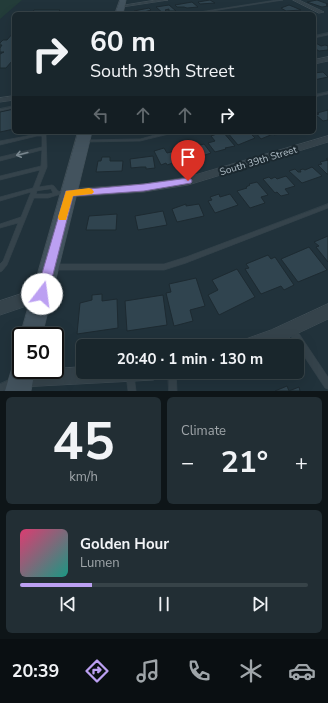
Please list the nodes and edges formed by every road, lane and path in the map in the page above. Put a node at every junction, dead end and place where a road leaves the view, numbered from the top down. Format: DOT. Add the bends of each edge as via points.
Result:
graph roads {
  1 [pos="166,0"];
  2 [pos="282,0"];
  3 [pos="295,0"];
  4 [pos="122,3"];
  5 [pos="328,11"];
  6 [pos="201,12"];
  7 [pos="321,12"];
  8 [pos="316,13"];
  9 [pos="328,34"];
  10 [pos="316,37"];
  11 [pos="328,59"];
  12 [pos="316,62"];
  13 [pos="328,93"];
  14 [pos="316,96"];
  15 [pos="12,98"];
  16 [pos="0,100"];
  17 [pos="12,107"];
  18 [pos="0,110"];
  19 [pos="45,134"];
  20 [pos="164,134"];
  21 [pos="84,136"];
  22 [pos="328,139"];
  23 [pos="0,143"];
  24 [pos="44,148"];
  25 [pos="0,159"];
  26 [pos="44,167"];
  27 [pos="0,178"];
  28 [pos="36,189"];
  29 [pos="62,193"];
  30 [pos="33,196"];
  31 [pos="0,199"];
  32 [pos="328,206"];
  33 [pos="23,219"];
  34 [pos="0,226"];
  35 [pos="50,267"];
  36 [pos="0,269"];
  37 [pos="42,294"];
  38 [pos="0,308"];
  39 [pos="328,310"];
  40 [pos="33,327"];
  41 [pos="291,329"];
  42 [pos="266,339"];
  43 [pos="76,377"];
  44 [pos="131,379"];
  45 [pos="172,379"];
  46 [pos="15,382"];
  47 [pos="328,385"];
  48 [pos="132,391"];
  49 [pos="173,391"];
  1 -- 4 [label="street"];
  2 -- 6 [label="lane"];
  3 -- 7 [label="street"];
  5 -- 7 [label="street"];
  7 -- 8 [label="street"];
  9 -- 10 [label="lane"];
  11 -- 12 [label="street"];
  13 -- 14 [label="lane"];
  15 -- 16 [label="street"];
  17 -- 18 [label="lane"];
  19 -- 23 [label="lane"];
  19 -- 24 [label="lane"];
  20 -- 21 [label="lane" via="140,140"];
  21 -- 29 [label="main road"];
  22 -- 29 [label="street, South 39th Street" via="188,181 144,188"];
  24 -- 25 [label="lane, one-way"];
  24 -- 26 [label="lane"];
  26 -- 27 [label="lane"];
  26 -- 28 [label="lane"];
  28 -- 29 [label="lane" via="52,187"];
  28 -- 30 [label="lane"];
  28 -- 31 [label="lane"];
  29 -- 30 [label="lane"];
  29 -- 35 [label="main road"];
  30 -- 33 [label="lane"];
  32 -- 35 [label="lane" via="164,267"];
  33 -- 34 [label="lane"];
  33 -- 36 [label="lane" via="5,263"];
  35 -- 37 [label="main road"];
  37 -- 38 [label="street"];
  37 -- 40 [label="main road"];
  39 -- 41 [label="street"];
  41 -- 42 [label="street"];
  41 -- 47 [label="lane"];
  43 -- 46 [label="street"];
  44 -- 48 [label="lane"];
  45 -- 49 [label="lane"];
}
